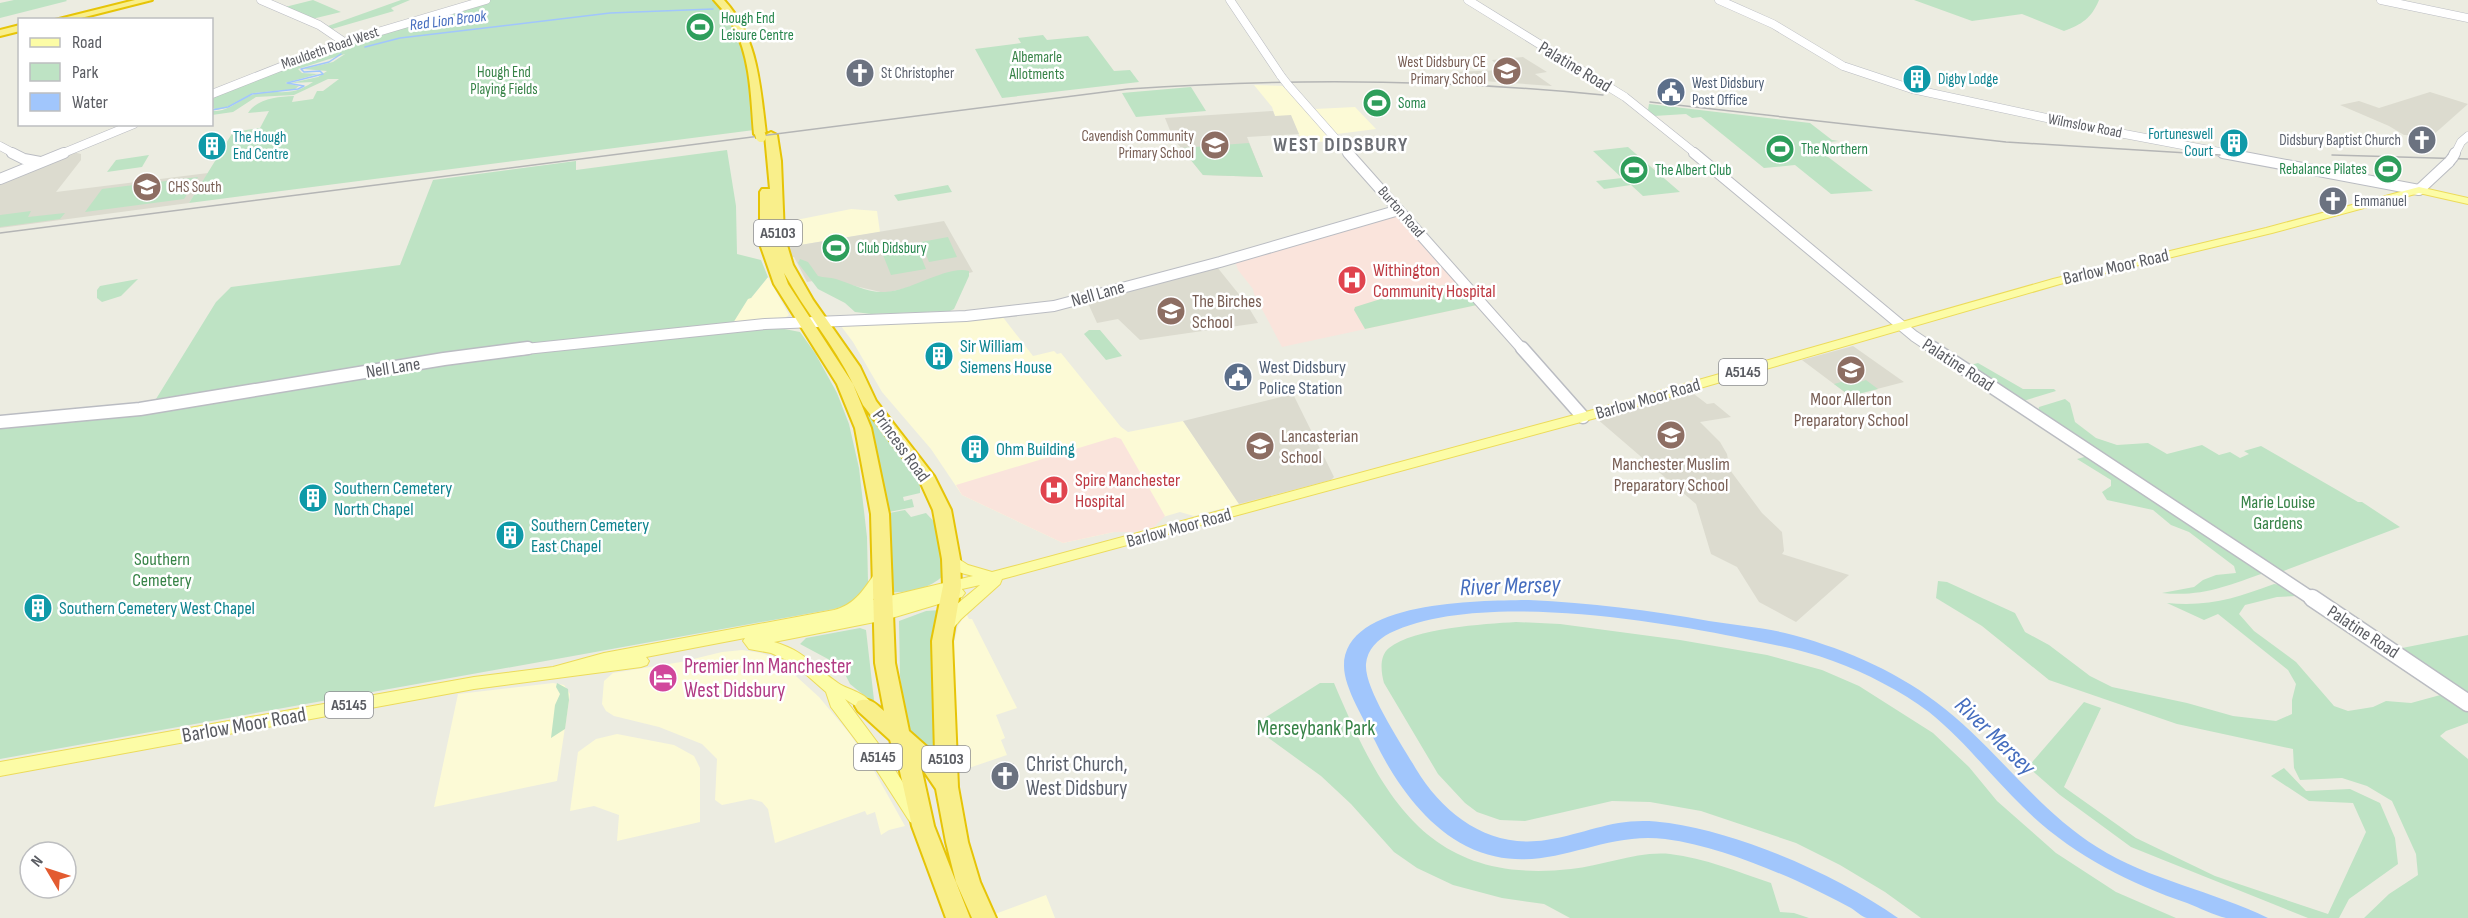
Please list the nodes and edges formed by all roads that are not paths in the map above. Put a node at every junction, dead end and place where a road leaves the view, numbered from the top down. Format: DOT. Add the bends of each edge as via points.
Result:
graph roads {
  1 [pos="147,0"];
  2 [pos="261,0"];
  3 [pos="475,0"];
  4 [pos="486,0"];
  5 [pos="719,0"];
  6 [pos="729,0"];
  7 [pos="1230,0"];
  8 [pos="1468,0"];
  9 [pos="1719,0"];
  10 [pos="2381,0"];
  11 [pos="68,18"];
  12 [pos="2468,18"];
  13 [pos="18,28"];
  14 [pos="0,33"];
  15 [pos="342,41"];
  16 [pos="213,89"];
  17 [pos="213,94"];
  18 [pos="118,126"];
  19 [pos="129,126"];
  20 [pos="766,135"];
  21 [pos="2468,136"];
  22 [pos="0,146"];
  23 [pos="41,160"];
  24 [pos="0,174"];
  25 [pos="0,179"];
  26 [pos="2392,184"];
  27 [pos="2419,190"];
  28 [pos="2404,194"];
  29 [pos="2468,201"];
  30 [pos="1399,210"];
  31 [pos="773,216"];
  32 [pos="809,318"];
  33 [pos="1902,326"];
  34 [pos="1583,417"];
  35 [pos="0,422"];
  36 [pos="951,559"];
  37 [pos="882,574"];
  38 [pos="995,577"];
  39 [pos="951,591"];
  40 [pos="884,609"];
  41 [pos="834,615"];
  42 [pos="944,628"];
  43 [pos="774,633"];
  44 [pos="741,643"];
  45 [pos="799,659"];
  46 [pos="559,671"];
  47 [pos="834,689"];
  48 [pos="2468,703"];
  49 [pos="866,706"];
  50 [pos="899,734"];
  51 [pos="0,769"];
  52 [pos="947,787"];
  53 [pos="923,826"];
  54 [pos="958,918"];
  55 [pos="984,918"];
  1 -- 11 [label="highway"];
  2 -- 15 [label="street" via="319,25"];
  3 -- 15 [label="street, Mauldeth Road West"];
  4 -- 15 [label="street, Mauldeth Road West"];
  5 -- 20 [label="highway, Princess Road / A5103" via="734,14 746,42"];
  6 -- 20 [label="highway, Princess Road / A5103" via="746,20 756,42"];
  7 -- 30 [label="street, Burton Road, bridge" via="1288,85"];
  8 -- 33 [label="street, Palatine Road" via="1649,114"];
  9 -- 26 [label="street, Wilmslow Road" via="1773,24 1843,66 1912,89 2159,141"];
  10 -- 12 [label="street"];
  13 -- 14 [label="highway"];
  15 -- 16 [label="street, Mauldeth Road West"];
  15 -- 17 [label="street, Mauldeth Road West"];
  18 -- 23 [label="street"];
  19 -- 23 [label="street"];
  20 -- 31 [label="highway, Princess Road / A5103" via="765,163"];
  21 -- 27 [label="street"];
  22 -- 23 [label="street" via="20,156"];
  23 -- 24 [label="street"];
  23 -- 25 [label="street"];
  26 -- 27 [label="street, Wilmslow Road"];
  26 -- 28 [label="street" via="2403,188"];
  27 -- 28 [label="main road, Barlow Moor Road / A5145"];
  27 -- 29 [label="main road, Wilmslow Road / A5145"];
  28 -- 33 [label="main road, Barlow Moor Road / A5145" via="2057,281"];
  30 -- 32 [label="street, Nell Lane" via="1058,305 966,316"];
  30 -- 34 [label="street, Burton Road"];
  31 -- 32 [label="highway, Princess Road / A5103" via="786,265"];
  31 -- 32 [label="highway, Princess Road / A5103" via="767,244 775,268 781,284"];
  32 -- 35 [label="street, Nell Lane" via="468,356 140,410"];
  32 -- 36 [label="highway, Princess Road / A5103" via="852,367 869,402 926,476 942,510"];
  32 -- 37 [label="highway, Princess Road / A5103" via="846,384 863,428 879,505"];
  33 -- 34 [label="main road, Barlow Moor Road / A5145"];
  33 -- 48 [label="street, Palatine Road"];
  34 -- 38 [label="main road, Barlow Moor Road / A5145"];
  36 -- 38 [label="main road" via="970,572"];
  36 -- 39 [label="highway, Princess Road / A5103"];
  37 -- 40 [label="highway, Princess Road / A5103"];
  37 -- 41 [label="main road, A5145" via="864,600"];
  38 -- 39 [label="main road, Barlow Moor Road / A5145"];
  38 -- 42 [label="main road, A5145"];
  39 -- 40 [label="main road, Barlow Moor Road / A5145"];
  39 -- 42 [label="highway, Princess Road / A5103"];
  40 -- 41 [label="main road, Barlow Moor Road / A5145"];
  40 -- 43 [label="main road, Barlow Moor Road / A5145"];
  40 -- 50 [label="highway, Princess Road / A5103" via="885,663"];
  41 -- 43 [label="main road, Barlow Moor Road / A5145"];
  42 -- 52 [label="highway, Princess Road / A5103" via="942,685"];
  43 -- 44 [label="main road, Barlow Moor Road / A5145"];
  43 -- 45 [label="main road, A5145" via="790,645"];
  43 -- 46 [label="main road, Barlow Moor Road / A5145" via="604,659"];
  44 -- 45 [label="main road, A5145" via="774,648"];
  44 -- 46 [label="main road, Barlow Moor Road / A5145" via="593,670"];
  45 -- 47 [label="main road, A5145"];
  46 -- 51 [label="main road, Barlow Moor Road / A5145"];
  47 -- 49 [label="main road, A5145"];
  47 -- 53 [label="main road, A5145" via="837,703"];
  49 -- 50 [label="highway, A5103"];
  50 -- 52 [label="highway, A5103" via="926,758"];
  50 -- 53 [label="highway, Princess Road / A5103"];
  52 -- 55 [label="highway, Princess Road / A5103" via="968,882"];
  53 -- 54 [label="highway, Princess Road / A5103"];
}
